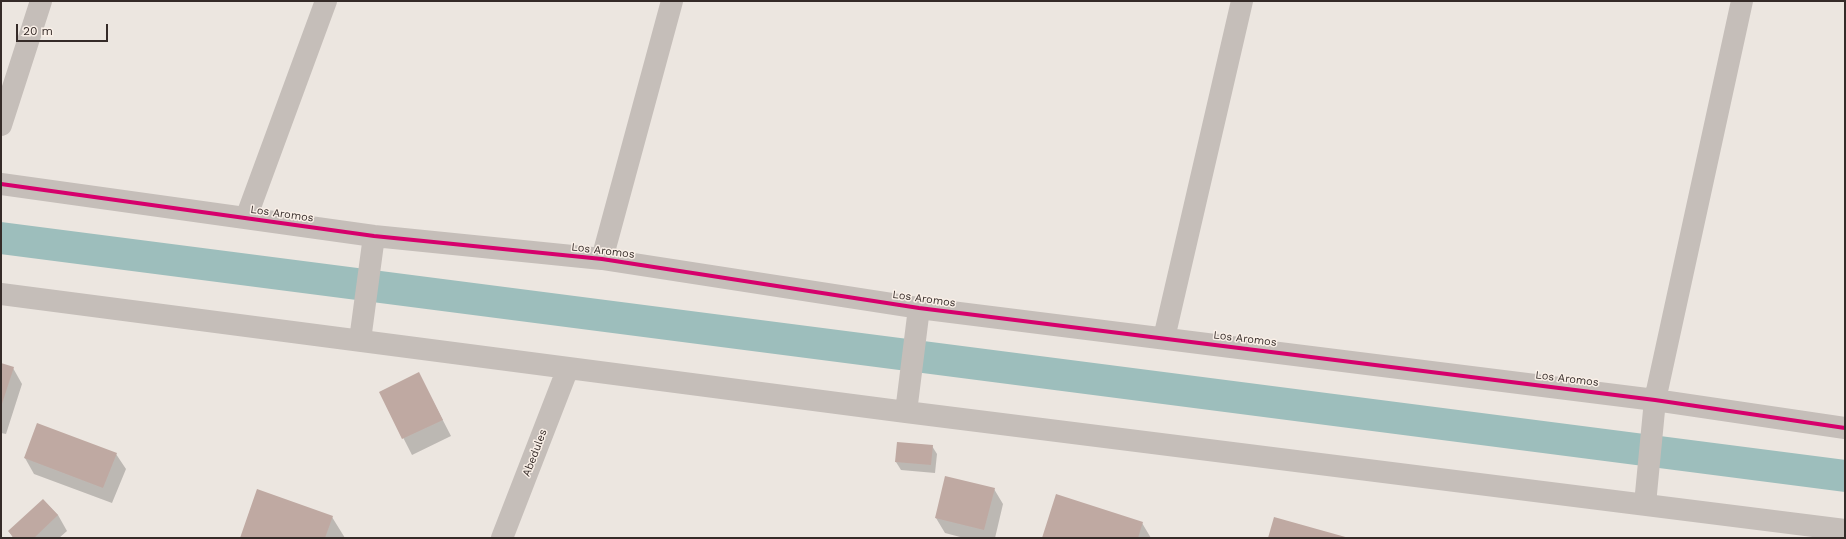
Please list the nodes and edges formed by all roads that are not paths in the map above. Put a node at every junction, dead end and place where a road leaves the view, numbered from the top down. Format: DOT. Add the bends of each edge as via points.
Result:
graph roads {
  1 [pos="41,1"];
  2 [pos="326,1"];
  3 [pos="672,1"];
  4 [pos="1242,1"];
  5 [pos="1742,1"];
  6 [pos="1,125"];
  7 [pos="1,184"];
  8 [pos="246,218"];
  9 [pos="374,236"];
  10 [pos="602,259"];
  11 [pos="1,294"];
  12 [pos="918,308"];
  13 [pos="1164,338"];
  14 [pos="360,340"];
  15 [pos="568,368"];
  16 [pos="1655,400"];
  17 [pos="906,412"];
  18 [pos="1845,428"];
  19 [pos="1645,504"];
  20 [pos="1845,530"];
  21 [pos="502,538"];
  1 -- 6 [label="street"];
  2 -- 8 [label="street"];
  3 -- 10 [label="street"];
  4 -- 13 [label="street"];
  5 -- 16 [label="street"];
  7 -- 8 [label="street, Los Aromos"];
  8 -- 9 [label="street, Los Aromos"];
  9 -- 10 [label="street, Los Aromos"];
  9 -- 14 [label="street"];
  10 -- 12 [label="street, Los Aromos"];
  11 -- 14 [label="street"];
  12 -- 13 [label="street, Los Aromos"];
  12 -- 17 [label="street"];
  13 -- 16 [label="street, Los Aromos"];
  14 -- 15 [label="street"];
  15 -- 17 [label="street"];
  15 -- 21 [label="street, Abedules"];
  16 -- 18 [label="street, Los Aromos"];
  16 -- 19 [label="street"];
  17 -- 19 [label="street"];
  19 -- 20 [label="street"];
}
